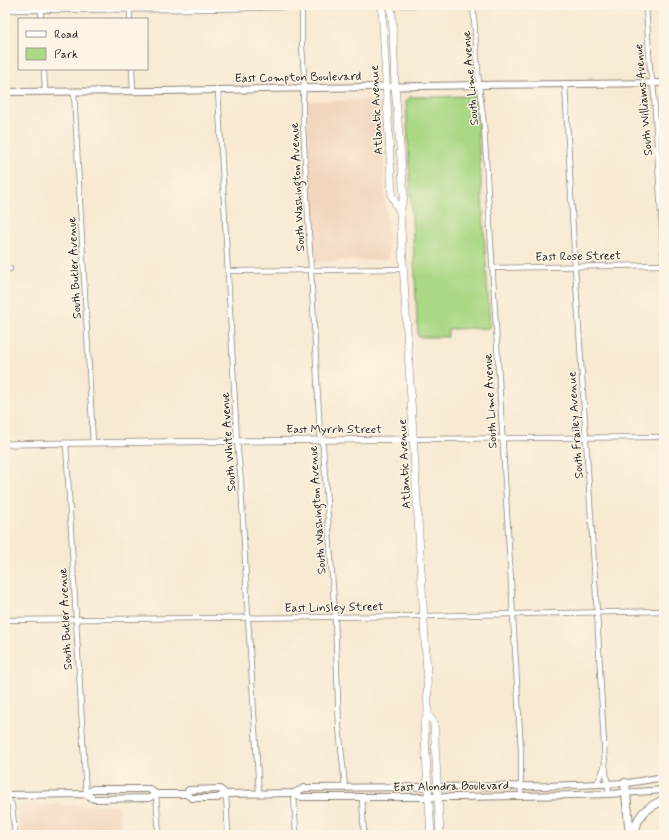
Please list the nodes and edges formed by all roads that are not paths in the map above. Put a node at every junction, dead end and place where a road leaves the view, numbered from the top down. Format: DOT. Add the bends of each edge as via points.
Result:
graph roads {
  1 [pos="126,5"];
  2 [pos="301,5"];
  3 [pos="369,5"];
  4 [pos="382,5"];
  5 [pos="391,5"];
  6 [pos="473,5"];
  7 [pos="485,5"];
  8 [pos="646,5"];
  9 [pos="214,6"];
  10 [pos="41,7"];
  11 [pos="131,7"];
  12 [pos="5,10"];
  13 [pos="42,18"];
  14 [pos="130,18"];
  15 [pos="44,70"];
  16 [pos="132,70"];
  17 [pos="653,83"];
  18 [pos="664,83"];
  19 [pos="565,84"];
  20 [pos="479,85"];
  21 [pos="386,86"];
  22 [pos="395,86"];
  23 [pos="303,88"];
  24 [pos="218,90"];
  25 [pos="45,91"];
  26 [pos="133,91"];
  27 [pos="5,92"];
  28 [pos="74,92"];
  29 [pos="400,212"];
  30 [pos="664,265"];
  31 [pos="574,267"];
  32 [pos="493,268"];
  33 [pos="404,269"];
  34 [pos="229,270"];
  35 [pos="311,270"];
  36 [pos="664,436"];
  37 [pos="502,438"];
  38 [pos="586,438"];
  39 [pos="322,440"];
  40 [pos="413,440"];
  41 [pos="238,441"];
  42 [pos="66,443"];
  43 [pos="94,443"];
  44 [pos="5,444"];
  45 [pos="664,611"];
  46 [pos="597,612"];
  47 [pos="512,614"];
  48 [pos="424,616"];
  49 [pos="335,617"];
  50 [pos="248,618"];
  51 [pos="75,619"];
  52 [pos="5,620"];
  53 [pos="428,714"];
  54 [pos="605,765"];
  55 [pos="664,777"];
  56 [pos="625,783"];
  57 [pos="596,784"];
  58 [pos="608,784"];
  59 [pos="521,786"];
  60 [pos="345,787"];
  61 [pos="428,787"];
  62 [pos="438,787"];
  63 [pos="664,790"];
  64 [pos="259,793"];
  65 [pos="294,793"];
  66 [pos="626,793"];
  67 [pos="5,794"];
  68 [pos="86,794"];
  69 [pos="156,794"];
  70 [pos="226,794"];
  71 [pos="609,794"];
  72 [pos="521,796"];
  73 [pos="428,797"];
  74 [pos="439,797"];
  75 [pos="362,798"];
  76 [pos="664,800"];
  77 [pos="14,835"];
  78 [pos="158,835"];
  79 [pos="228,835"];
  80 [pos="296,835"];
  81 [pos="364,835"];
  82 [pos="431,835"];
  83 [pos="440,835"];
  84 [pos="630,835"];
  85 [pos="635,835"];
  1 -- 11 [label="street"];
  2 -- 3 [label="street"];
  2 -- 9 [label="street" via="259,8"];
  2 -- 23 [label="street, South Washington Avenue"];
  4 -- 21 [label="main road, Atlantic Avenue"];
  5 -- 6 [label="street"];
  5 -- 22 [label="main road, Atlantic Avenue"];
  6 -- 7 [label="street"];
  6 -- 20 [label="street, South Lime Avenue"];
  8 -- 17 [label="street, South Williams Avenue"];
  9 -- 11 [label="street"];
  10 -- 11 [label="street"];
  10 -- 12 [label="street"];
  10 -- 13 [label="street"];
  11 -- 14 [label="street"];
  15 -- 25 [label="street"];
  16 -- 26 [label="street"];
  17 -- 18 [label="main road, East Compton Boulevard"];
  17 -- 19 [label="main road, East Compton Boulevard"];
  17 -- 30 [label="street, South Williams Avenue"];
  19 -- 20 [label="main road, East Compton Boulevard"];
  19 -- 31 [label="street, South Frailey Avenue"];
  20 -- 22 [label="main road, East Compton Boulevard"];
  20 -- 32 [label="street, South Lime Avenue"];
  21 -- 22 [label="main road, East Compton Boulevard"];
  21 -- 23 [label="main road, East Compton Boulevard"];
  21 -- 29 [label="main road, Atlantic Avenue" via="392,196"];
  22 -- 29 [label="main road, Atlantic Avenue" via="404,196"];
  23 -- 24 [label="main road, East Compton Boulevard"];
  23 -- 35 [label="street, South Washington Avenue"];
  24 -- 26 [label="main road, East Compton Boulevard"];
  24 -- 34 [label="street, South White Avenue"];
  25 -- 27 [label="main road, East Compton Boulevard"];
  25 -- 28 [label="main road, East Compton Boulevard"];
  26 -- 28 [label="main road, East Compton Boulevard"];
  28 -- 43 [label="street, South Butler Avenue"];
  29 -- 33 [label="main road, Atlantic Avenue"];
  30 -- 31 [label="street, East Rose Street"];
  31 -- 32 [label="street, East Rose Street"];
  31 -- 38 [label="street, South Frailey Avenue"];
  32 -- 37 [label="street, South Lime Avenue"];
  33 -- 35 [label="street"];
  33 -- 40 [label="main road, Atlantic Avenue"];
  34 -- 35 [label="street"];
  34 -- 41 [label="street, South White Avenue"];
  35 -- 39 [label="street, South Washington Avenue"];
  36 -- 38 [label="street, East Myrrh Street"];
  37 -- 38 [label="street, East Myrrh Street"];
  37 -- 40 [label="street, East Myrrh Street"];
  37 -- 47 [label="street, South Lime Avenue"];
  38 -- 46 [label="street, South Frailey Avenue"];
  39 -- 40 [label="street, East Myrrh Street"];
  39 -- 41 [label="street, East Myrrh Street"];
  39 -- 49 [label="street, South Washington Avenue"];
  40 -- 48 [label="main road, Atlantic Avenue"];
  41 -- 43 [label="street, East Myrrh Street"];
  41 -- 50 [label="street, South White Avenue"];
  42 -- 43 [label="street, East Myrrh Street"];
  42 -- 44 [label="street, East Myrrh Street"];
  42 -- 51 [label="street, South Butler Avenue"];
  45 -- 46 [label="street, East Linsley Street"];
  46 -- 47 [label="street, East Linsley Street"];
  46 -- 54 [label="street, South Frailey Avenue"];
  47 -- 48 [label="street, East Linsley Street"];
  47 -- 59 [label="street, South Lime Avenue"];
  48 -- 49 [label="street, East Linsley Street"];
  48 -- 53 [label="main road, Atlantic Avenue"];
  49 -- 50 [label="street, East Linsley Street"];
  49 -- 60 [label="street, South Washington Avenue" via="339,727"];
  50 -- 51 [label="street, East Linsley Street"];
  50 -- 64 [label="street, South White Avenue"];
  51 -- 52 [label="street, East Linsley Street"];
  51 -- 68 [label="street, South Butler Avenue"];
  53 -- 61 [label="main road, Atlantic Avenue" via="424,723"];
  53 -- 62 [label="main road, Atlantic Avenue" via="434,723"];
  54 -- 57 [label="street, South Frailey Avenue"];
  54 -- 58 [label="street, South Frailey Avenue"];
  55 -- 56 [label="main road, East Alondra Boulevard"];
  56 -- 58 [label="main road, East Alondra Boulevard"];
  56 -- 66 [label="highway"];
  57 -- 58 [label="main road, East Alondra Boulevard"];
  57 -- 59 [label="main road, East Alondra Boulevard"];
  58 -- 71 [label="street, South Frailey Avenue"];
  59 -- 62 [label="main road, East Alondra Boulevard"];
  59 -- 72 [label="street, South Lime Avenue"];
  60 -- 61 [label="main road, East Alondra Boulevard"];
  60 -- 65 [label="main road, East Alondra Boulevard" via="304,788"];
  61 -- 62 [label="main road, East Alondra Boulevard"];
  61 -- 73 [label="main road, Atlantic Avenue"];
  62 -- 74 [label="main road, Atlantic Avenue"];
  63 -- 66 [label="main road, East Alondra Boulevard"];
  64 -- 65 [label="main road, East Alondra Boulevard"];
  64 -- 70 [label="main road, East Alondra Boulevard"];
  65 -- 75 [label="main road, East Alondra Boulevard" via="302,798"];
  65 -- 80 [label="street"];
  66 -- 71 [label="main road, East Alondra Boulevard"];
  66 -- 84 [label="highway"];
  67 -- 68 [label="main road, East Alondra Boulevard"];
  67 -- 77 [label="street" via="12,805"];
  68 -- 69 [label="main road, East Alondra Boulevard" via="94,799 149,798"];
  68 -- 69 [label="main road, East Alondra Boulevard" via="93,789 149,789"];
  69 -- 70 [label="main road, East Alondra Boulevard" via="217,798"];
  69 -- 78 [label="street"];
  70 -- 79 [label="street"];
  71 -- 72 [label="main road, East Alondra Boulevard"];
  72 -- 74 [label="main road, East Alondra Boulevard"];
  73 -- 74 [label="main road, East Alondra Boulevard"];
  73 -- 75 [label="main road, East Alondra Boulevard"];
  73 -- 82 [label="main road, Atlantic Avenue"];
  74 -- 83 [label="main road, Atlantic Avenue"];
  75 -- 81 [label="street"];
  76 -- 85 [label="highway" via="643,813"];
}
